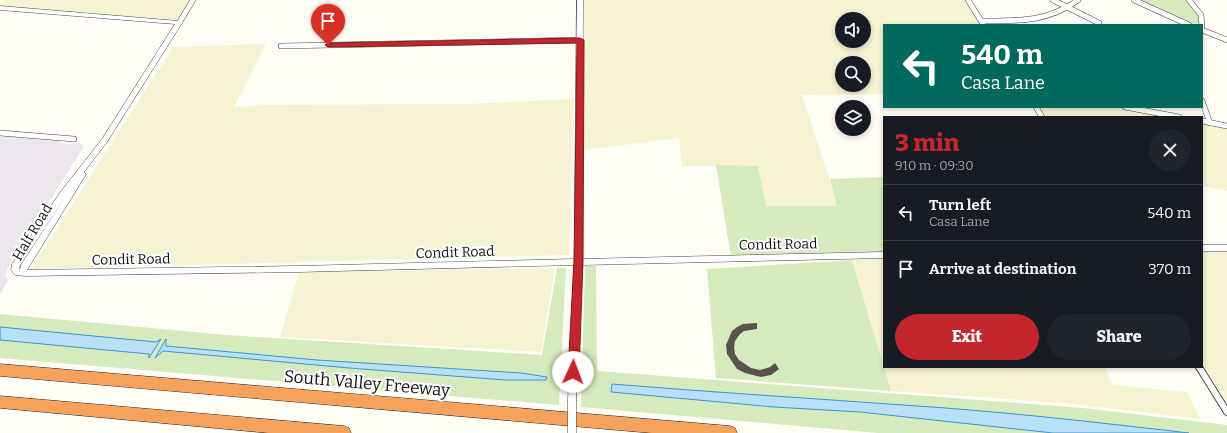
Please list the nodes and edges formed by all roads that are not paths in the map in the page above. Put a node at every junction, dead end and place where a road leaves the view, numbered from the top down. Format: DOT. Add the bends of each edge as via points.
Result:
graph roads {
  1 [pos="193,0"];
  2 [pos="580,0"];
  3 [pos="968,0"];
  4 [pos="1053,0"];
  5 [pos="1078,0"];
  6 [pos="1134,0"];
  7 [pos="1190,0"];
  8 [pos="1069,7"];
  9 [pos="0,8"];
  10 [pos="179,23"];
  11 [pos="983,23"];
  12 [pos="1099,23"];
  13 [pos="1187,24"];
  14 [pos="1202,24"];
  15 [pos="1203,30"];
  16 [pos="580,40"];
  17 [pos="1227,40"];
  18 [pos="281,46"];
  19 [pos="1203,104"];
  20 [pos="1130,108"];
  21 [pos="1174,116"];
  22 [pos="1203,121"];
  23 [pos="1210,123"];
  24 [pos="1227,126"];
  25 [pos="0,133"];
  26 [pos="74,139"];
  27 [pos="1203,248"];
  28 [pos="1227,248"];
  29 [pos="883,255"];
  30 [pos="578,261"];
  31 [pos="26,273"];
  32 [pos="1199,368"];
  33 [pos="0,370"];
  34 [pos="0,402"];
  35 [pos="1227,412"];
  36 [pos="344,433"];
  37 [pos="572,433"];
  38 [pos="730,433"];
  1 -- 10 [label="street, Half Road"];
  2 -- 16 [label="street"];
  3 -- 11 [label="street"];
  4 -- 8 [label="street"];
  5 -- 8 [label="street"];
  6 -- 13 [label="street"];
  7 -- 14 [label="street" via="1201,14"];
  8 -- 11 [label="street" via="1049,16 1034,19"];
  8 -- 12 [label="street"];
  9 -- 10 [label="street"];
  10 -- 31 [label="street, Half Road" via="105,140 64,192 15,266 18,273"];
  15 -- 17 [label="street"];
  16 -- 18 [label="street"];
  16 -- 30 [label="street"];
  19 -- 23 [label="street"];
  20 -- 21 [label="street"];
  22 -- 23 [label="street"];
  23 -- 24 [label="street"];
  25 -- 26 [label="street"];
  27 -- 28 [label="street"];
  29 -- 30 [label="street, Condit Road"];
  30 -- 31 [label="street, Condit Road"];
  30 -- 37 [label="street, bridge"];
  32 -- 35 [label="street"];
  33 -- 38 [label="highway, South Valley Freeway"];
  34 -- 36 [label="highway"];
}
